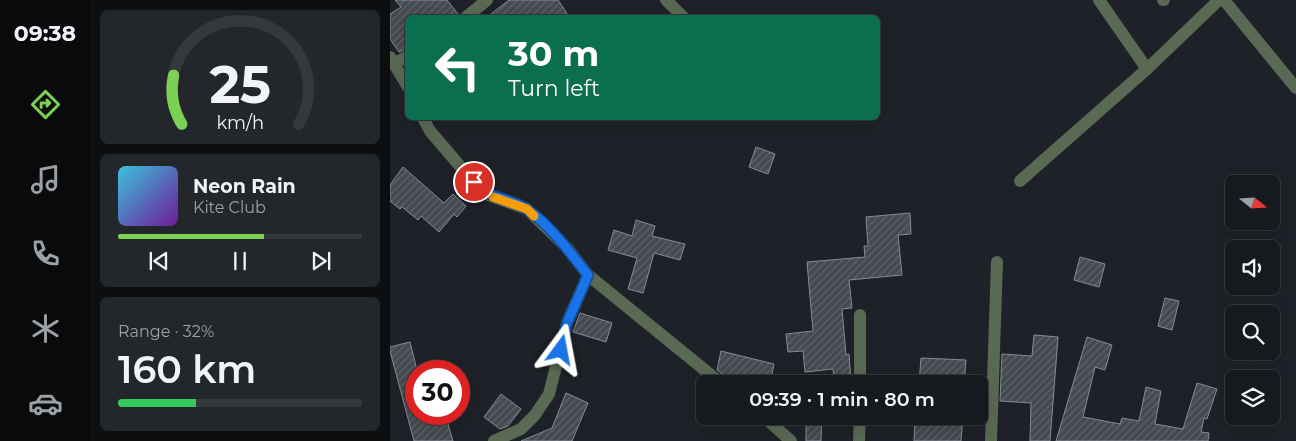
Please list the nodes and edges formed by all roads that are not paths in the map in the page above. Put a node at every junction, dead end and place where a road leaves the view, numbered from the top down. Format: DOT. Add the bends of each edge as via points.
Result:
graph roads {
  1 [pos="487,0"];
  2 [pos="666,0"];
  3 [pos="1099,0"];
  4 [pos="1219,0"];
  5 [pos="1224,0"];
  6 [pos="469,15"];
  7 [pos="681,15"];
  8 [pos="405,57"];
  9 [pos="392,60"];
  10 [pos="1147,68"];
  11 [pos="405,82"];
  12 [pos="1296,88"];
  13 [pos="424,120"];
  14 [pos="1020,181"];
  15 [pos="997,262"];
  16 [pos="588,275"];
  17 [pos="860,315"];
  18 [pos="711,375"];
  19 [pos="860,375"];
  20 [pos="772,425"];
  21 [pos="860,425"];
  22 [pos="494,441"];
  23 [pos="791,441"];
  24 [pos="859,441"];
  25 [pos="991,441"];
  1 -- 6 [label="street"];
  2 -- 7 [label="street"];
  3 -- 10 [label="street"];
  4 -- 10 [label="street"];
  5 -- 12 [label="street"];
  8 -- 9 [label="street"];
  9 -- 11 [label="street"];
  10 -- 14 [label="street"];
  13 -- 16 [label="street" via="483,192 527,209 568,249"];
  15 -- 25 [label="street"];
  16 -- 18 [label="street"];
  16 -- 22 [label="street" via="567,323 549,394 521,429"];
  17 -- 19 [label="street"];
  20 -- 23 [label="street"];
  21 -- 24 [label="street"];
}
